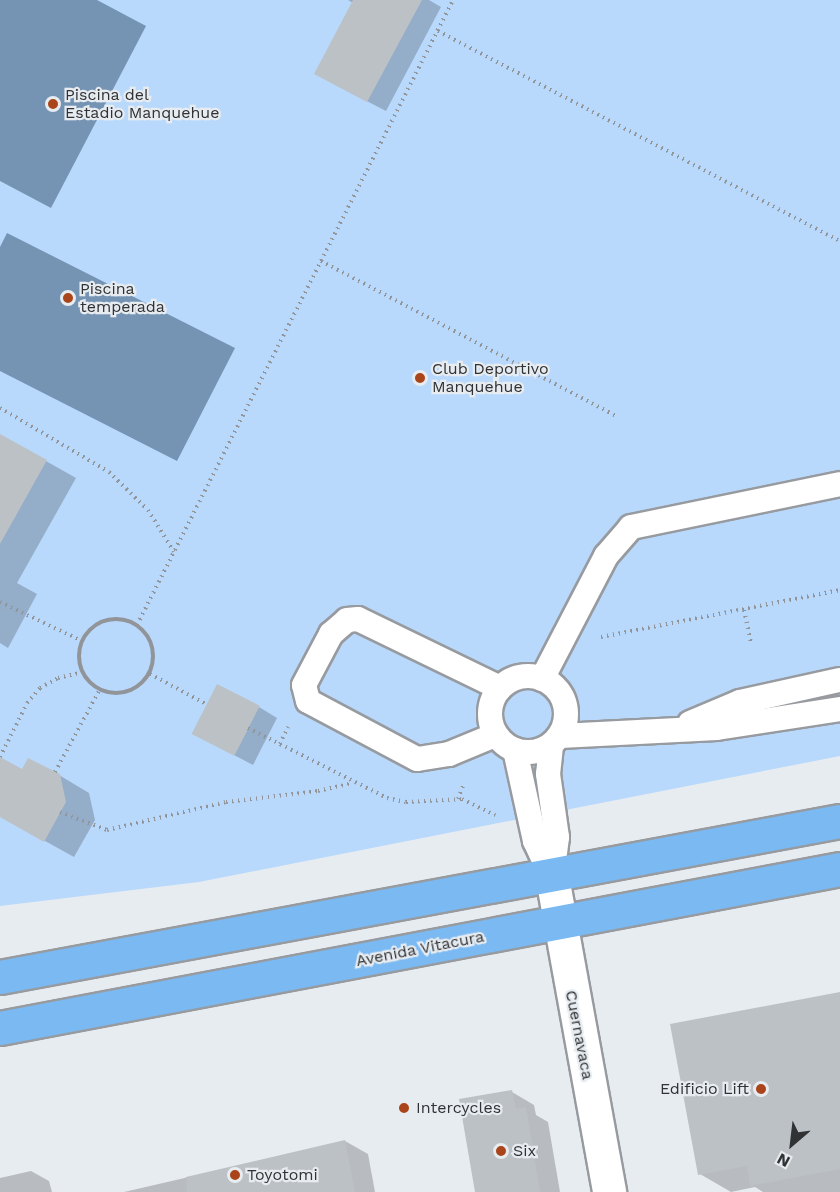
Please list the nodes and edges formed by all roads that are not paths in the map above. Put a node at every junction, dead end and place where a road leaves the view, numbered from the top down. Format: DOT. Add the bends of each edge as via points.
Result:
graph roads {
  1 [pos="840,484"];
  2 [pos="542,679"];
  3 [pos="839,680"];
  4 [pos="500,688"];
  5 [pos="840,709"];
  6 [pos="671,731"];
  7 [pos="495,735"];
  8 [pos="555,741"];
  9 [pos="514,750"];
  10 [pos="840,821"];
  11 [pos="840,869"];
  12 [pos="552,877"];
  13 [pos="558,922"];
  14 [pos="0,977"];
  15 [pos="0,1028"];
  16 [pos="609,1192"];
  1 -- 2 [label="lane" via="631,527 606,556"];
  2 -- 4 [label="lane" via="522,676"];
  2 -- 8 [label="lane" via="557,688 567,712"];
  3 -- 6 [label="lane" via="740,702"];
  4 -- 7 [label="lane" via="490,710"];
  4 -- 7 [label="lane" via="358,619 347,620 331,634 304,685 308,701 417,759 449,754"];
  5 -- 6 [label="lane"];
  6 -- 8 [label="lane"];
  7 -- 9 [label="lane"];
  8 -- 9 [label="lane" via="527,753"];
  8 -- 12 [label="lane" via="548,774 557,837"];
  9 -- 12 [label="lane" via="535,841"];
  10 -- 12 [label="main road"];
  11 -- 13 [label="main road, Avenida Vitacura"];
  12 -- 13 [label="street, Cuernavaca"];
  12 -- 14 [label="main road"];
  13 -- 15 [label="main road, Avenida Vitacura"];
  13 -- 16 [label="street, Cuernavaca"];
}
